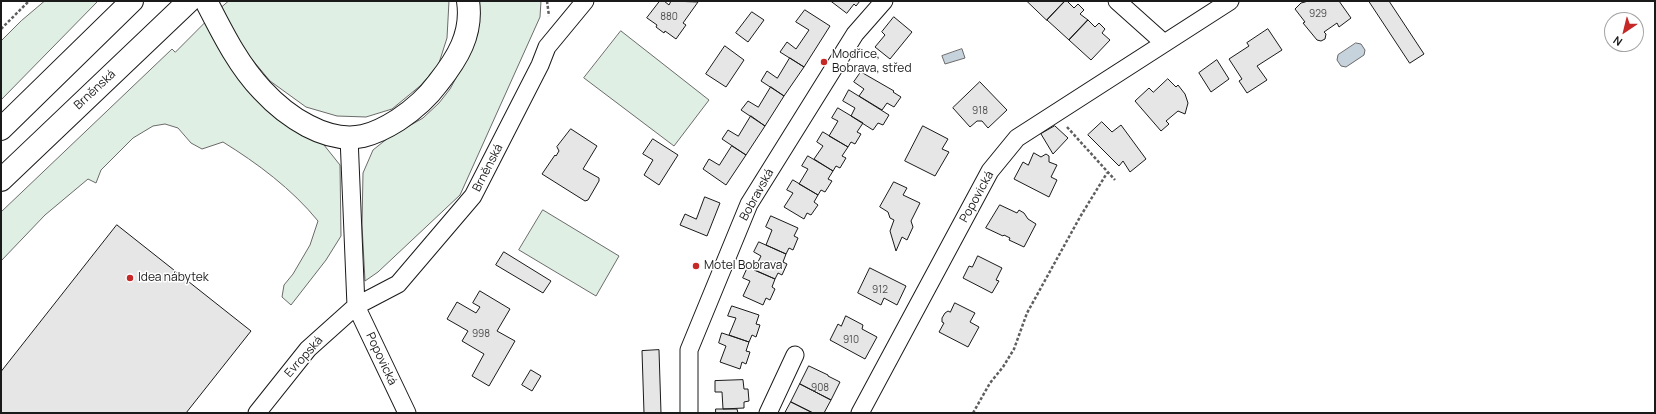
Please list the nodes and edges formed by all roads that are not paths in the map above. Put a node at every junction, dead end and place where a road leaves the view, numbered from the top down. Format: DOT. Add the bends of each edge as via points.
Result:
graph roads {
  1 [pos="132,1"];
  2 [pos="189,1"];
  3 [pos="206,1"];
  4 [pos="468,1"];
  5 [pos="586,1"];
  6 [pos="884,1"];
  7 [pos="1118,1"];
  8 [pos="1230,1"];
  9 [pos="1164,44"];
  10 [pos="1,129"];
  11 [pos="349,137"];
  12 [pos="1,180"];
  13 [pos="356,306"];
  14 [pos="795,355"];
  15 [pos="257,413"];
  16 [pos="407,413"];
  17 [pos="689,413"];
  18 [pos="768,413"];
  19 [pos="860,413"];
  1 -- 10 [label="main road"];
  2 -- 12 [label="main road, Brněnská"];
  3 -- 11 [label="main road" via="234,52 262,90 286,112 309,125 322,132"];
  4 -- 11 [label="main road" via="468,25 462,48 452,66 435,87 419,104 378,132"];
  5 -- 13 [label="street, Brněnská" via="547,47 473,196 398,284"];
  6 -- 17 [label="street, Bobravská" via="855,34 749,204 689,350"];
  7 -- 9 [label="street"];
  8 -- 9 [label="street, Popovická"];
  9 -- 19 [label="street, Popovická" via="1017,138 990,171"];
  11 -- 13 [label="street"];
  13 -- 15 [label="street, Evropská" via="308,349"];
  13 -- 16 [label="street, Popovická"];
  14 -- 18 [label="street"];
}
